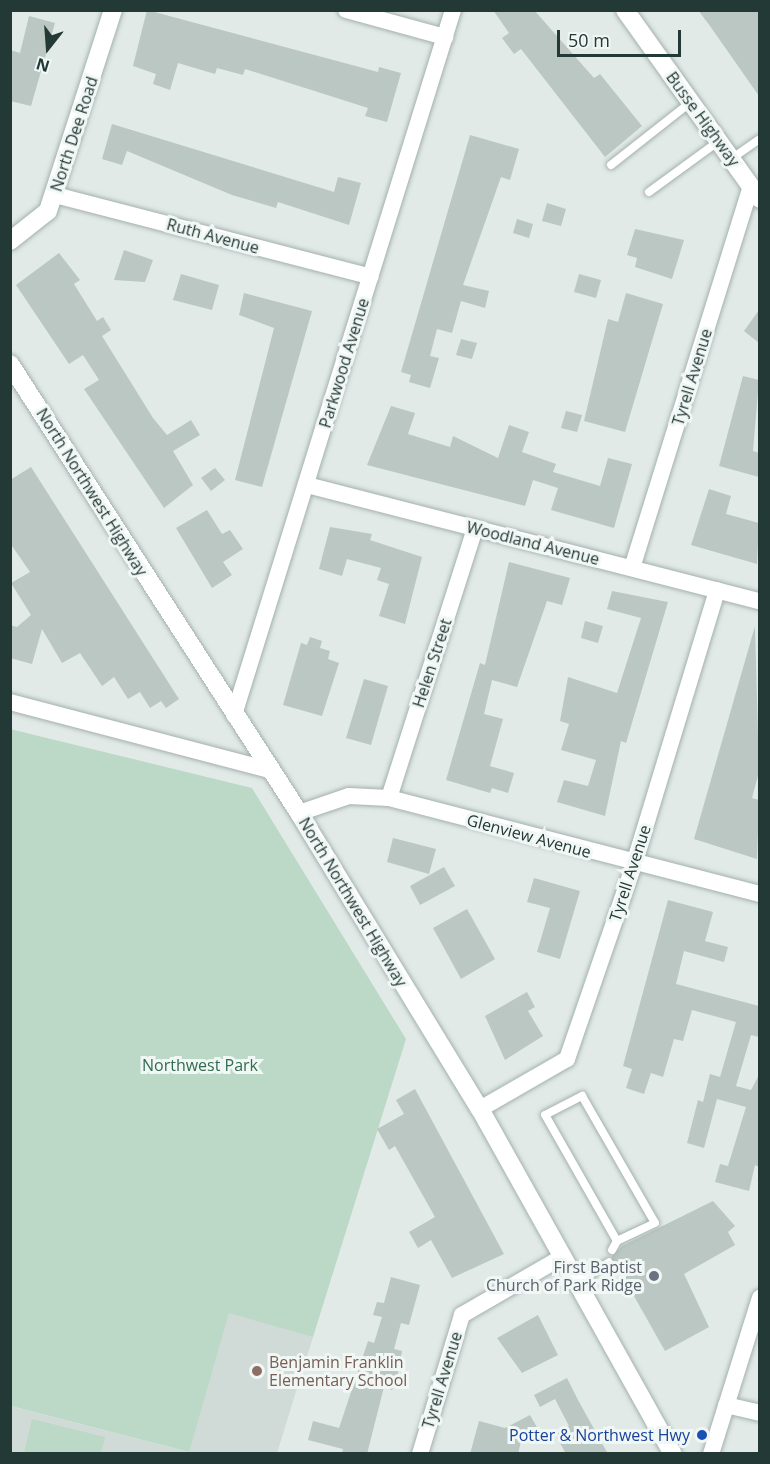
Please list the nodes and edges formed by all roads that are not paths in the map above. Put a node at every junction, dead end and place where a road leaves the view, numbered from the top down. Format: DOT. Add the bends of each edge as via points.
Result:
graph roads {
  1 [pos="113,10"];
  2 [pos="346,10"];
  3 [pos="453,10"];
  4 [pos="625,10"];
  5 [pos="445,37"];
  6 [pos="691,102"];
  7 [pos="759,138"];
  8 [pos="719,141"];
  9 [pos="731,159"];
  10 [pos="611,165"];
  11 [pos="649,192"];
  12 [pos="755,193"];
  13 [pos="55,195"];
  14 [pos="10,241"];
  15 [pos="370,277"];
  16 [pos="10,364"];
  17 [pos="307,485"];
  18 [pos="475,528"];
  19 [pos="632,568"];
  20 [pos="717,590"];
  21 [pos="759,600"];
  22 [pos="10,702"];
  23 [pos="234,715"];
  24 [pos="270,770"];
  25 [pos="389,798"];
  26 [pos="299,813"];
  27 [pos="634,864"];
  28 [pos="759,894"];
  29 [pos="480,1109"];
  30 [pos="617,1241"];
  31 [pos="612,1250"];
  32 [pos="562,1257"];
  33 [pos="609,1262"];
  34 [pos="577,1283"];
  35 [pos="759,1298"];
  36 [pos="726,1405"];
  37 [pos="759,1413"];
  38 [pos="420,1454"];
  39 [pos="673,1454"];
  40 [pos="711,1454"];
  1 -- 13 [label="main road, North Dee Road"];
  2 -- 5 [label="street"];
  3 -- 5 [label="street, Parkwood Avenue"];
  4 -- 6 [label="main road, Busse Highway"];
  5 -- 15 [label="street, Parkwood Avenue"];
  6 -- 8 [label="main road, Busse Highway"];
  6 -- 10 [label="lane"];
  7 -- 9 [label="lane"];
  8 -- 9 [label="main road, Busse Highway"];
  8 -- 11 [label="lane"];
  9 -- 12 [label="main road, Busse Highway"];
  12 -- 19 [label="street, Tyrell Avenue"];
  13 -- 14 [label="main road, North Dee Road" via="38,223"];
  13 -- 15 [label="street, Ruth Avenue"];
  15 -- 17 [label="street, Parkwood Avenue"];
  16 -- 23 [label="main road, North Northwest Highway"];
  17 -- 18 [label="street, Woodland Avenue"];
  17 -- 23 [label="street, Parkwood Avenue"];
  18 -- 19 [label="street, Woodland Avenue"];
  18 -- 25 [label="street, Helen Street"];
  19 -- 20 [label="street, Woodland Avenue"];
  20 -- 21 [label="street, Woodland Avenue"];
  20 -- 27 [label="street, Tyrell Avenue"];
  22 -- 24 [label="street"];
  23 -- 24 [label="main road, North Northwest Highway"];
  24 -- 26 [label="main road, North Northwest Highway"];
  25 -- 26 [label="street, Glenview Avenue" via="350,796"];
  25 -- 27 [label="street, Glenview Avenue"];
  26 -- 29 [label="main road, North Northwest Highway"];
  27 -- 28 [label="street, Glenview Avenue"];
  27 -- 29 [label="street, Tyrell Avenue" via="567,1059"];
  29 -- 32 [label="main road, North Northwest Highway"];
  30 -- 30 [label="lane" via="655,1223 582,1096 545,1115"];
  30 -- 31 [label="lane"];
  32 -- 34 [label="main road, North Northwest Highway"];
  32 -- 38 [label="street, Tyrell Avenue" via="462,1315"];
  33 -- 34 [label="lane"];
  34 -- 39 [label="main road, North Northwest Highway"];
  35 -- 36 [label="street"];
  36 -- 37 [label="street"];
  36 -- 40 [label="street"];
}
